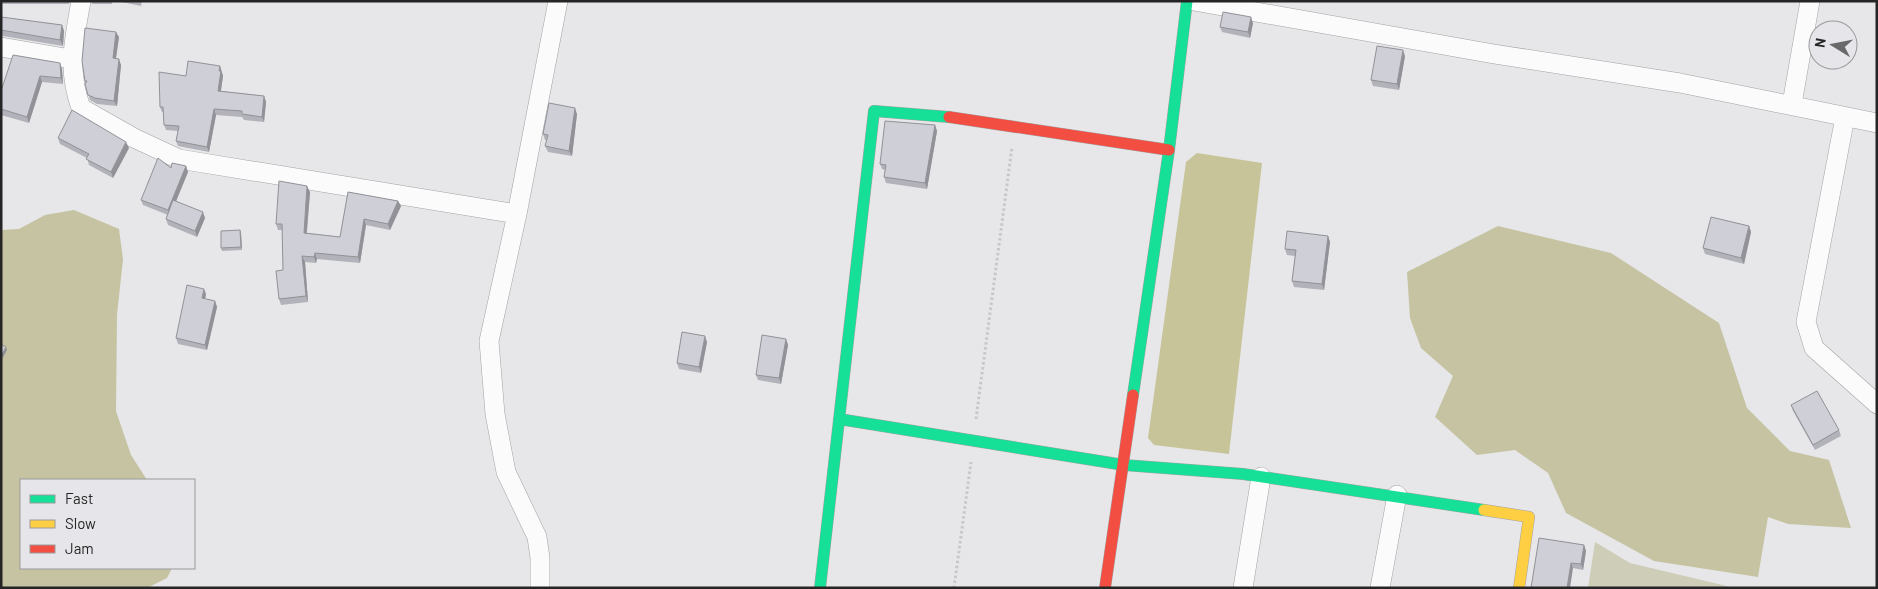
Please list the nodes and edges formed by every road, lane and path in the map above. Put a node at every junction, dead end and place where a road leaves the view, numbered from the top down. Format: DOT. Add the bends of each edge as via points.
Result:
graph roads {
  1 [pos="80,1"];
  2 [pos="558,1"];
  3 [pos="1188,1"];
  4 [pos="1194,1"];
  5 [pos="1810,1"];
  6 [pos="1,47"];
  7 [pos="71,59"];
  8 [pos="1792,104"];
  9 [pos="1846,117"];
  10 [pos="1877,123"];
  11 [pos="1015,126"];
  12 [pos="1169,150"];
  13 [pos="517,214"];
  14 [pos="1877,404"];
  15 [pos="839,419"];
  16 [pos="973,440"];
  17 [pos="1124,464"];
  18 [pos="1261,477"];
  19 [pos="1397,495"];
  20 [pos="540,588"];
  21 [pos="820,588"];
  22 [pos="954,588"];
  23 [pos="1105,588"];
  24 [pos="1243,588"];
  25 [pos="1380,588"];
  26 [pos="1519,588"];
  1 -- 7 [label="street"];
  2 -- 13 [label="street"];
  3 -- 12 [label="street"];
  4 -- 8 [label="street"];
  5 -- 8 [label="street"];
  6 -- 7 [label="street"];
  7 -- 13 [label="street" via="73,87 81,108 179,159"];
  8 -- 9 [label="street"];
  9 -- 10 [label="street"];
  9 -- 14 [label="street" via="1806,322 1814,348"];
  11 -- 12 [label="street"];
  11 -- 15 [label="street" via="874,111"];
  11 -- 16 [label="path"];
  12 -- 17 [label="street"];
  13 -- 20 [label="street" via="489,341 495,414 506,472 536,537"];
  15 -- 16 [label="street"];
  15 -- 21 [label="street"];
  16 -- 17 [label="street"];
  16 -- 22 [label="path"];
  17 -- 18 [label="street"];
  17 -- 23 [label="street"];
  18 -- 19 [label="street"];
  18 -- 24 [label="street"];
  19 -- 25 [label="street"];
  19 -- 26 [label="street" via="1529,517"];
}
